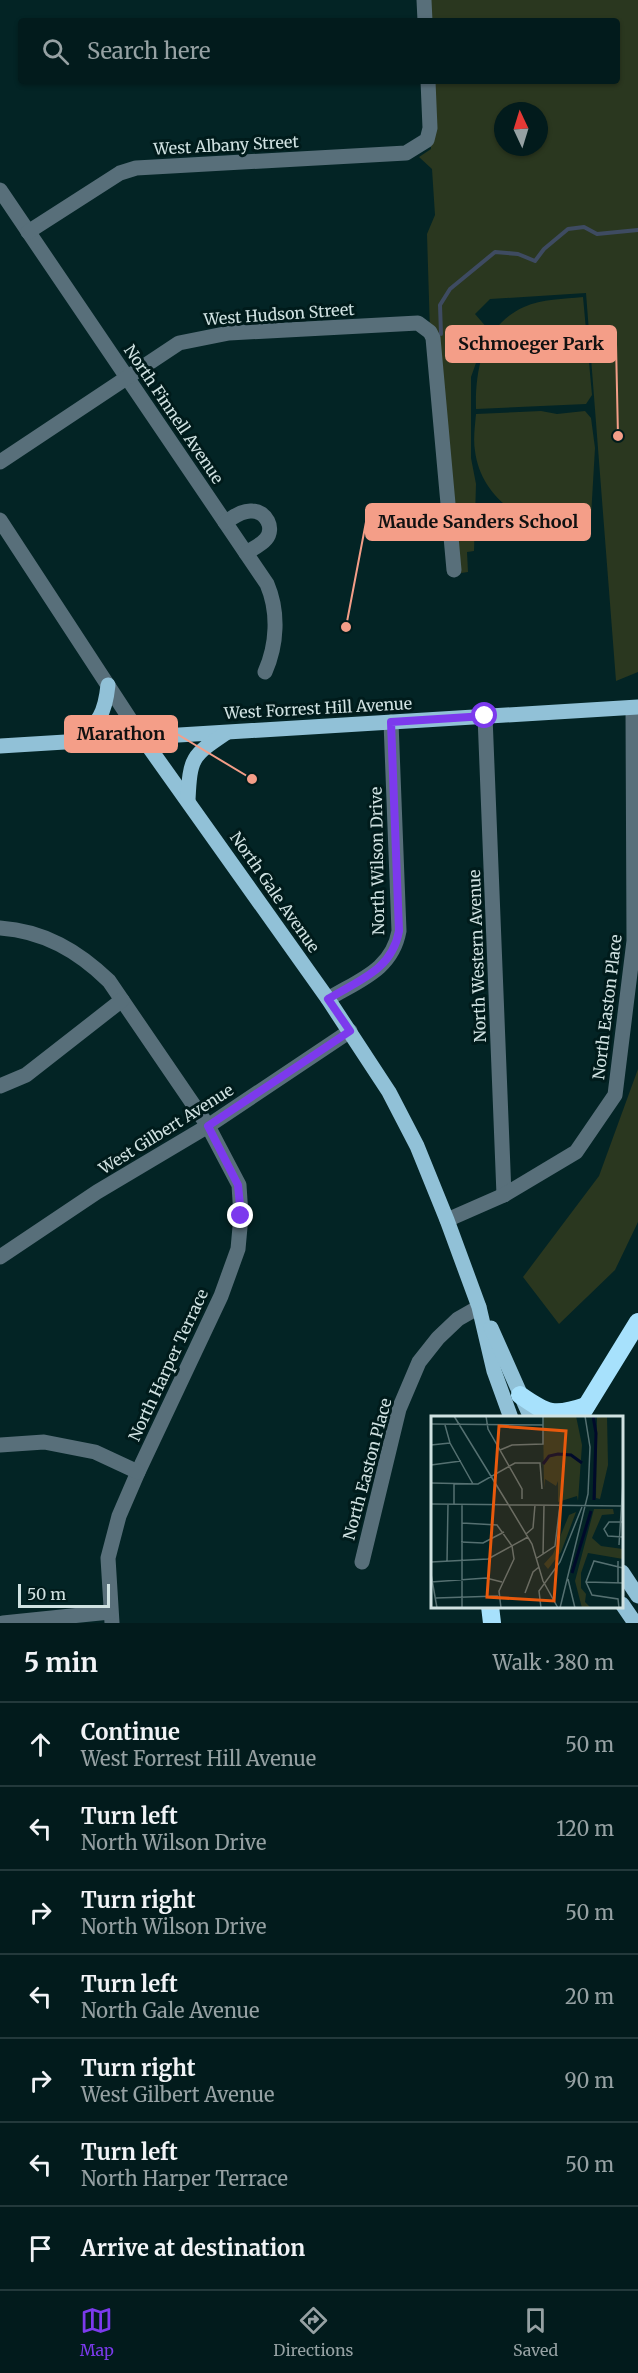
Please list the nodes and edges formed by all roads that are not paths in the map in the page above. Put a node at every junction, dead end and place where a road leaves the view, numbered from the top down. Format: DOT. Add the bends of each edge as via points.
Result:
graph roads {
  1 [pos="424,0"];
  2 [pos="425,18"];
  3 [pos="428,84"];
  4 [pos="0,190"];
  5 [pos="28,232"];
  6 [pos="127,376"];
  7 [pos="0,462"];
  8 [pos="0,520"];
  9 [pos="225,522"];
  10 [pos="246,553"];
  11 [pos="454,570"];
  12 [pos="265,672"];
  13 [pos="108,685"];
  14 [pos="635,708"];
  15 [pos="485,716"];
  16 [pos="391,722"];
  17 [pos="227,732"];
  18 [pos="141,736"];
  19 [pos="76,740"];
  20 [pos="0,746"];
  21 [pos="188,800"];
  22 [pos="0,928"];
  23 [pos="328,999"];
  24 [pos="122,1000"];
  25 [pos="350,1031"];
  26 [pos="0,1086"];
  27 [pos="208,1126"];
  28 [pos="504,1195"];
  29 [pos="447,1220"];
  30 [pos="0,1257"];
  31 [pos="479,1307"];
  32 [pos="638,1322"];
  33 [pos="520,1395"];
  34 [pos="583,1412"];
  35 [pos="510,1416"];
  36 [pos="530,1416"];
  37 [pos="0,1444"];
  38 [pos="138,1472"];
  39 [pos="362,1562"];
  40 [pos="623,1575"];
  41 [pos="638,1596"];
  42 [pos="623,1607"];
  43 [pos="490,1608"];
  44 [pos="111,1618"];
  45 [pos="3,1623"];
  46 [pos="492,1623"];
  47 [pos="635,1623"];
  1 -- 2 [label="street"];
  3 -- 5 [label="street, West Albany Street" via="427,140 406,153 136,168 120,173"];
  4 -- 5 [label="street, North Finnell Avenue"];
  5 -- 6 [label="street, North Finnell Avenue"];
  6 -- 7 [label="street, West Hudson Street"];
  6 -- 9 [label="street, North Finnell Avenue"];
  6 -- 11 [label="street, West Hudson Street" via="179,343 206,337 418,323 433,338"];
  8 -- 13 [label="street, North Gale Avenue"];
  9 -- 10 [label="street, North Finnell Avenue"];
  9 -- 10 [label="street" via="254,510 268,520 270,530 266,539"];
  10 -- 12 [label="street, North Finnell Avenue" via="267,584 273,603 274,645"];
  13 -- 18 [label="street, North Gale Avenue"];
  13 -- 19 [label="main road" via="100,718"];
  14 -- 15 [label="main road, West Forrest Hill Avenue"];
  14 -- 28 [label="street, North Easton Place" via="634,941 615,1095 576,1152"];
  15 -- 16 [label="main road, West Forrest Hill Avenue"];
  15 -- 28 [label="street, North Western Avenue"];
  16 -- 17 [label="main road, West Forrest Hill Avenue"];
  16 -- 23 [label="street, North Wilson Drive" via="399,931 396,946 378,969"];
  17 -- 18 [label="main road, West Forrest Hill Avenue"];
  17 -- 21 [label="main road" via="199,751 189,770"];
  18 -- 19 [label="main road, West Forrest Hill Avenue"];
  18 -- 21 [label="main road, North Gale Avenue"];
  19 -- 20 [label="main road, West Forrest Hill Avenue"];
  21 -- 23 [label="main road, North Gale Avenue"];
  22 -- 24 [label="street, North Harper Terrace" via="66,946 90,962"];
  23 -- 25 [label="main road, North Gale Avenue"];
  24 -- 26 [label="street" via="26,1075"];
  24 -- 27 [label="street, North Harper Terrace"];
  25 -- 27 [label="street, West Gilbert Avenue"];
  25 -- 29 [label="main road, North Gale Avenue" via="417,1146"];
  27 -- 30 [label="street, West Gilbert Avenue" via="97,1192"];
  27 -- 38 [label="street, North Harper Terrace" via="238,1185 238,1249 221,1296"];
  28 -- 29 [label="street, North Easton Place"];
  29 -- 31 [label="main road, North Gale Avenue"];
  31 -- 33 [label="main road, North Gale Avenue"];
  31 -- 35 [label="main road, North Gale Avenue" via="494,1371"];
  31 -- 39 [label="street, North Easton Place" via="458,1319 419,1362 399,1410"];
  32 -- 34 [label="highway"];
  33 -- 34 [label="highway" via="551,1413"];
  33 -- 36 [label="main road, North Gale Avenue"];
  37 -- 38 [label="street" via="44,1442 95,1452"];
  38 -- 44 [label="street, North Harper Terrace" via="119,1516 108,1558"];
  40 -- 41 [label="main road"];
  42 -- 47 [label="main road"];
  43 -- 46 [label="highway"];
  44 -- 45 [label="street"];
}
